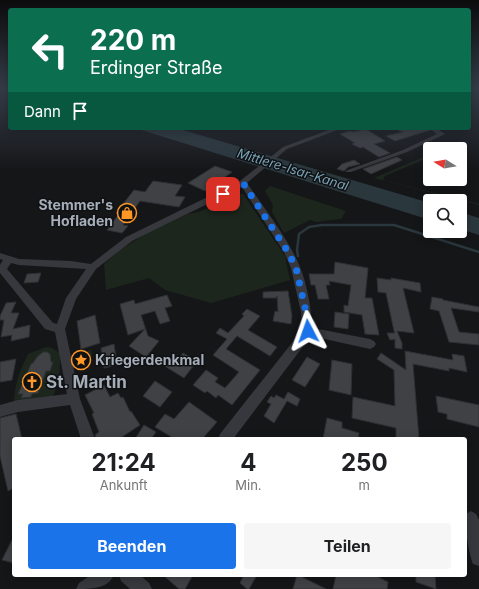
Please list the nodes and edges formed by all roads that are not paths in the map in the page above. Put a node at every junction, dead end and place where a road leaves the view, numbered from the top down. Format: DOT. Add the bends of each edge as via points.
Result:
graph roads {
  1 [pos="334,130"];
  2 [pos="435,130"];
  3 [pos="349,171"];
  4 [pos="243,183"];
  5 [pos="4,258"];
  6 [pos="93,267"];
  7 [pos="60,329"];
  8 [pos="308,331"];
  9 [pos="370,344"];
  10 [pos="74,399"];
  11 [pos="0,411"];
  12 [pos="87,437"];
  13 [pos="227,437"];
  14 [pos="471,519"];
  15 [pos="479,558"];
  16 [pos="103,577"];
  17 [pos="129,577"];
  18 [pos="85,589"];
  19 [pos="143,589"];
  1 -- 4 [label="street" via="285,148"];
  2 -- 3 [label="street" via="442,134 405,151"];
  4 -- 6 [label="street" via="129,240"];
  4 -- 8 [label="street" via="296,268"];
  5 -- 6 [label="street" via="19,262"];
  5 -- 7 [label="street" via="2,269 50,326"];
  6 -- 7 [label="street" via="71,298"];
  7 -- 10 [label="street"];
  8 -- 9 [label="street"];
  8 -- 13 [label="street"];
  10 -- 11 [label="street" via="18,406"];
  10 -- 12 [label="street"];
  14 -- 15 [label="street"];
  16 -- 18 [label="street"];
  17 -- 19 [label="street"];
}
